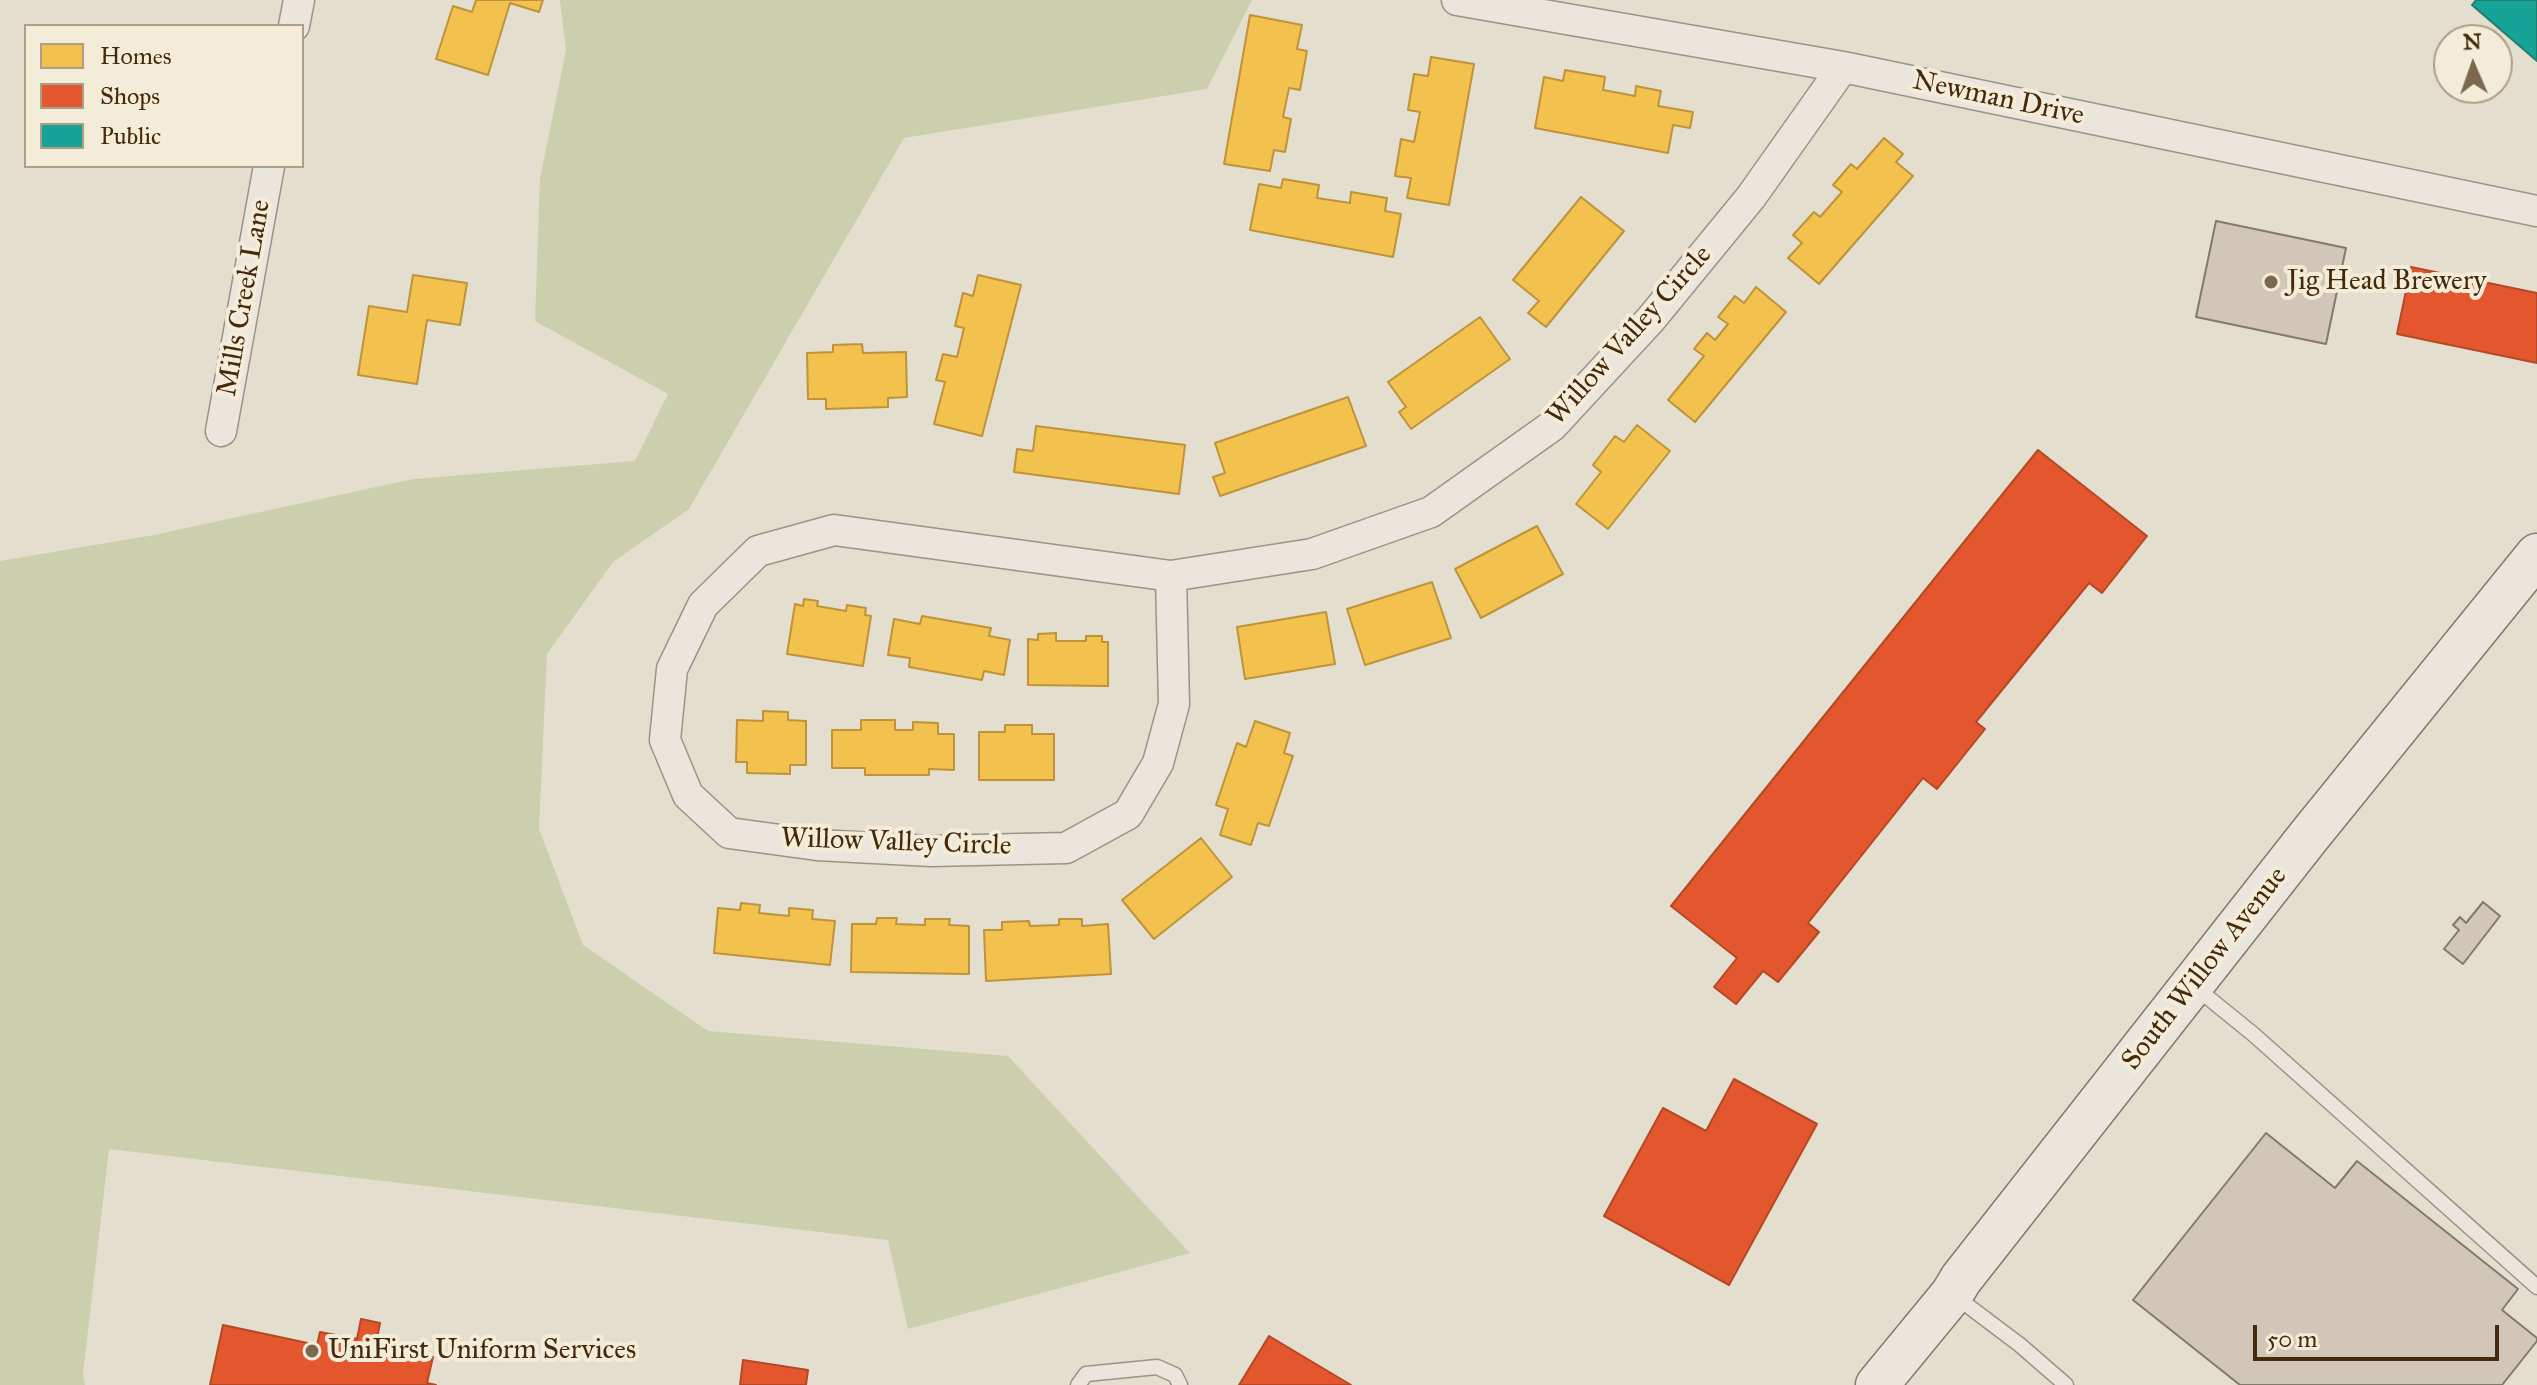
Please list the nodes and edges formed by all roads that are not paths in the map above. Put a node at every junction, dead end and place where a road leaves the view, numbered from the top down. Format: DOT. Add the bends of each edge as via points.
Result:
graph roads {
  1 [pos="299,0"];
  2 [pos="1457,0"];
  3 [pos="294,24"];
  4 [pos="1843,67"];
  5 [pos="269,168"];
  6 [pos="2537,211"];
  7 [pos="221,431"];
  8 [pos="2537,555"];
  9 [pos="1171,576"];
  10 [pos="2192,985"];
  11 [pos="2537,1287"];
  12 [pos="1952,1294"];
  13 [pos="1078,1385"];
  14 [pos="1180,1385"];
  15 [pos="1877,1385"];
  16 [pos="2066,1385"];
  1 -- 3 [label="street"];
  2 -- 4 [label="street, Newman Drive"];
  4 -- 6 [label="street, Newman Drive"];
  4 -- 9 [label="street, Willow Valley Circle" via="1751,197 1651,319 1552,426 1431,512 1312,554"];
  5 -- 7 [label="street, Mills Creek Lane"];
  8 -- 10 [label="main road, South Willow Avenue"];
  9 -- 9 [label="street, Willow Valley Circle" via="834,530 758,551 703,605 672,669 665,740 688,795 729,833 903,849 1066,848 1128,814 1158,763 1174,704"];
  10 -- 11 [label="lane"];
  10 -- 12 [label="main road, South Willow Avenue"];
  12 -- 15 [label="main road, South Willow Avenue"];
  12 -- 16 [label="lane"];
  13 -- 14 [label="lane" via="1086,1374 1157,1367 1175,1375"];
}
